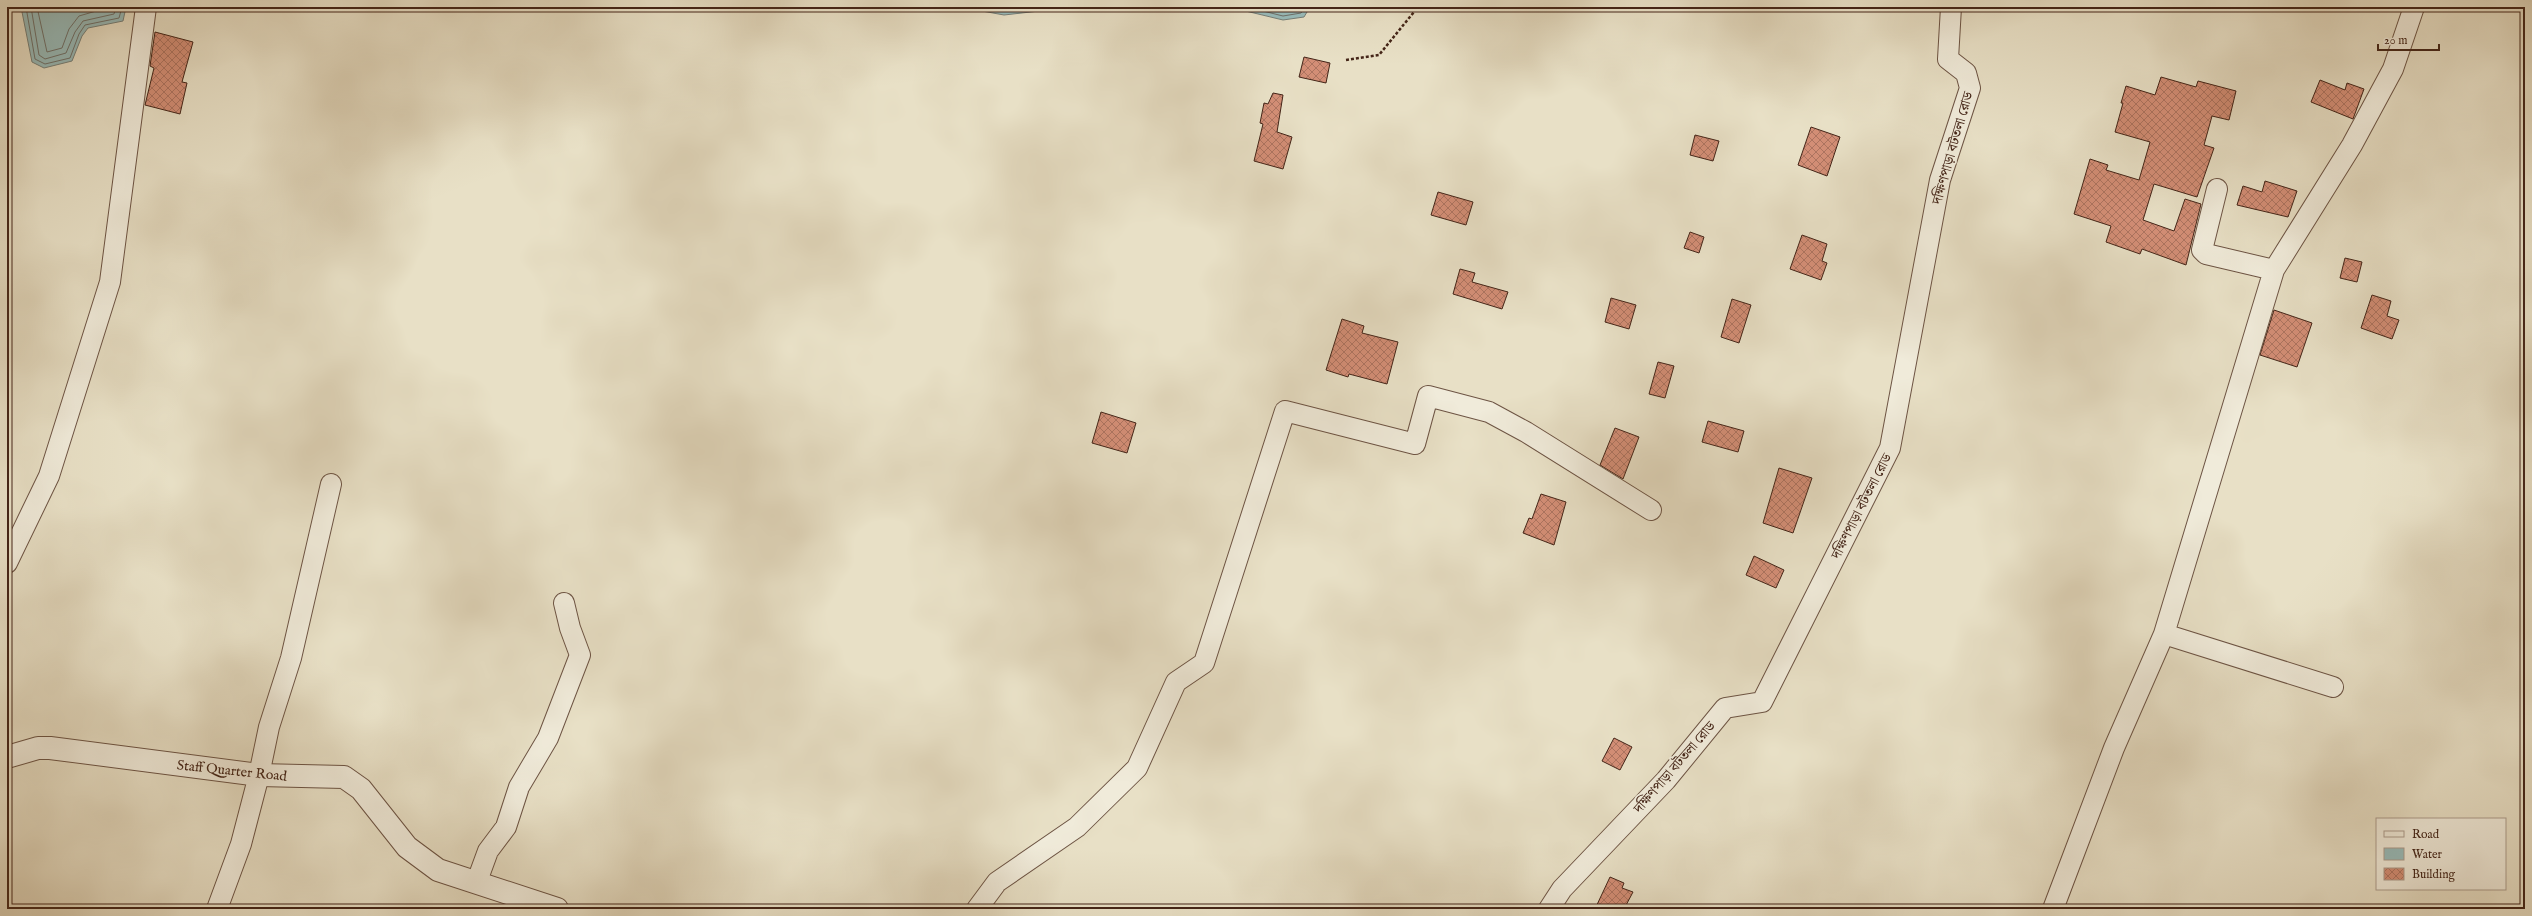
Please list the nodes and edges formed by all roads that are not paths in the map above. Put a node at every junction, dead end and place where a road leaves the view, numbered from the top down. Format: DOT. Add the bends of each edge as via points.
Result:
graph roads {
  1 [pos="146,7"];
  2 [pos="1951,7"];
  3 [pos="2414,7"];
  4 [pos="2218,190"];
  5 [pos="2274,270"];
  6 [pos="331,484"];
  7 [pos="1651,510"];
  8 [pos="7,563"];
  9 [pos="564,603"];
  10 [pos="2164,634"];
  11 [pos="2333,687"];
  12 [pos="7,757"];
  13 [pos="259,775"];
  14 [pos="477,882"];
  15 [pos="216,909"];
  16 [pos="557,909"];
  17 [pos="977,909"];
  18 [pos="1549,909"];
  19 [pos="2053,909"];
  1 -- 8 [label="street" via="110,282 49,476"];
  2 -- 18 [label="street, দক্ষিণপাড়া বটতলা রোড" via="1948,58 1966,73 1970,88 1940,180 1890,448 1762,702 1725,708 1666,780 1562,889"];
  3 -- 5 [label="street" via="2393,69 2352,145"];
  4 -- 5 [label="street" via="2202,250 2206,254"];
  5 -- 10 [label="street"];
  6 -- 13 [label="street" via="291,658 269,727"];
  7 -- 17 [label="street" via="1526,432 1489,412 1428,396 1415,444 1285,411 1204,663 1176,682 1137,768 1077,828 997,882"];
  9 -- 14 [label="street" via="580,655 548,738 519,788 506,827 488,851"];
  10 -- 11 [label="street"];
  10 -- 19 [label="street" via="2114,748"];
  12 -- 13 [label="street, Staff Quarter Road" via="38,748 50,748"];
  13 -- 14 [label="street, Staff Quarter Road" via="344,777 361,789 408,847 429,865"];
  13 -- 15 [label="street" via="241,844"];
  14 -- 16 [label="street, Staff Quarter Road"];
}
